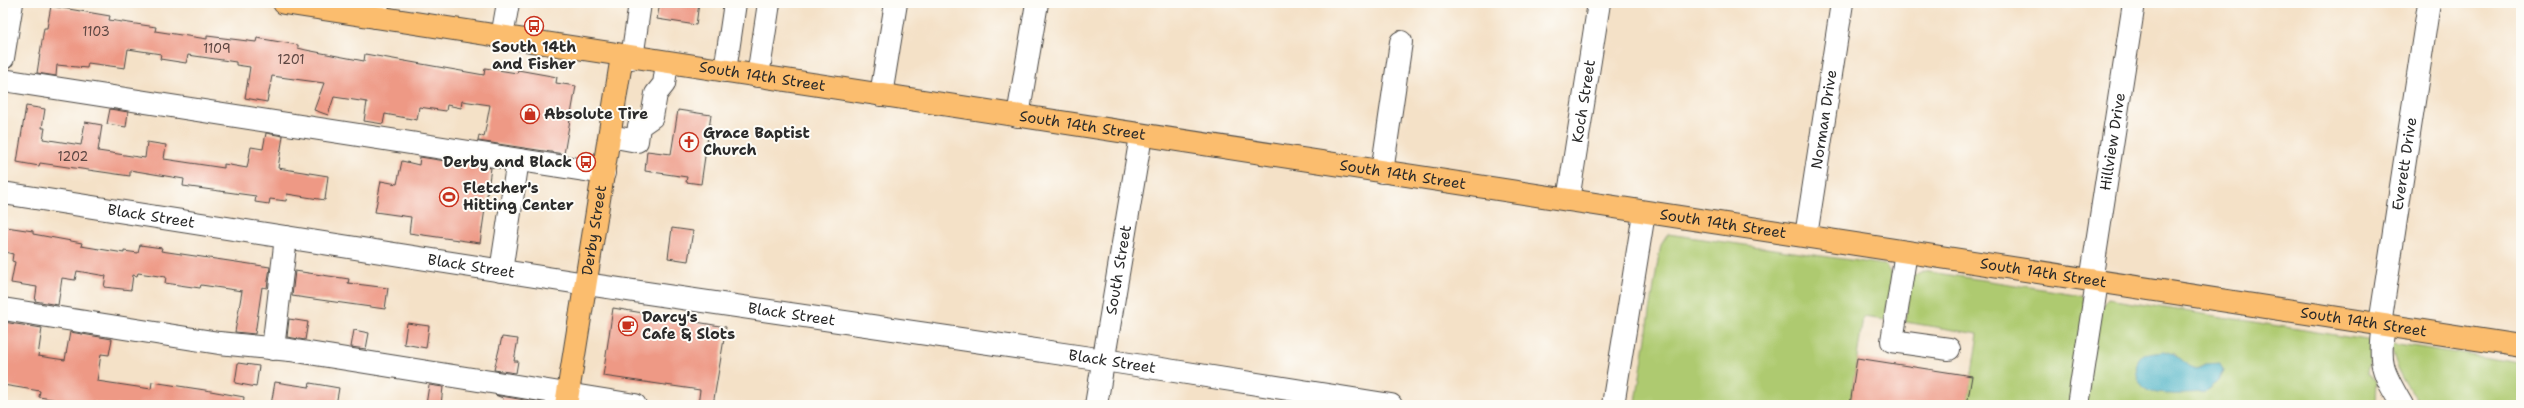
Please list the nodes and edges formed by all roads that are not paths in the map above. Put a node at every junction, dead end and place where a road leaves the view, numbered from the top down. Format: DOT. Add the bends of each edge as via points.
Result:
graph roads {
  1 [pos="12,3"];
  2 [pos="284,3"];
  3 [pos="508,3"];
  4 [pos="640,3"];
  5 [pos="720,3"];
  6 [pos="735,3"];
  7 [pos="769,3"];
  8 [pos="896,3"];
  9 [pos="1037,3"];
  10 [pos="1599,3"];
  11 [pos="1842,3"];
  12 [pos="2134,3"];
  13 [pos="2429,3"];
  14 [pos="377,10"];
  15 [pos="502,37"];
  16 [pos="1401,42"];
  17 [pos="627,57"];
  18 [pos="3,58"];
  19 [pos="667,63"];
  20 [pos="717,70"];
  21 [pos="758,76"];
  22 [pos="3,80"];
  23 [pos="881,95"];
  24 [pos="1018,116"];
  25 [pos="610,136"];
  26 [pos="1141,136"];
  27 [pos="518,160"];
  28 [pos="1382,172"];
  29 [pos="604,173"];
  30 [pos="3,193"];
  31 [pos="1568,200"];
  32 [pos="1644,213"];
  33 [pos="1806,236"];
  34 [pos="286,237"];
  35 [pos="1906,252"];
  36 [pos="501,271"];
  37 [pos="2094,281"];
  38 [pos="586,284"];
  39 [pos="3,309"];
  40 [pos="2382,324"];
  41 [pos="2521,346"];
  42 [pos="274,349"];
  43 [pos="1949,350"];
  44 [pos="1104,360"];
  45 [pos="567,400"];
  46 [pos="636,405"];
  47 [pos="1096,405"];
  48 [pos="1391,405"];
  49 [pos="1613,405"];
  50 [pos="2078,405"];
  51 [pos="2402,405"];
  1 -- 18 [label="street"];
  2 -- 14 [label="main road, South 14th Street"];
  3 -- 15 [label="street"];
  4 -- 17 [label="street"];
  5 -- 20 [label="street"];
  6 -- 20 [label="street"];
  7 -- 21 [label="street"];
  8 -- 23 [label="street"];
  9 -- 24 [label="street"];
  10 -- 31 [label="street, Koch Street"];
  11 -- 33 [label="street, Norman Drive"];
  12 -- 37 [label="street, Hillview Drive"];
  13 -- 40 [label="street, Everett Drive"];
  14 -- 15 [label="main road, South 14th Street"];
  15 -- 17 [label="main road, South 14th Street"];
  16 -- 28 [label="street"];
  17 -- 19 [label="main road, South 14th Street"];
  17 -- 25 [label="main road, Derby Street"];
  19 -- 20 [label="main road, South 14th Street"];
  19 -- 25 [label="street" via="664,84 656,94 652,117 639,126 637,141"];
  20 -- 21 [label="main road, South 14th Street"];
  21 -- 23 [label="main road, South 14th Street"];
  22 -- 27 [label="street"];
  23 -- 24 [label="main road, South 14th Street"];
  24 -- 26 [label="main road, South 14th Street"];
  25 -- 29 [label="main road, Derby Street"];
  26 -- 28 [label="main road, South 14th Street"];
  26 -- 44 [label="street, South Street"];
  27 -- 29 [label="street"];
  27 -- 36 [label="street"];
  28 -- 31 [label="main road, South 14th Street"];
  29 -- 38 [label="main road, Derby Street"];
  30 -- 34 [label="street, Black Street"];
  31 -- 32 [label="main road, South 14th Street"];
  32 -- 33 [label="main road, South 14th Street"];
  32 -- 49 [label="street"];
  33 -- 35 [label="main road, South 14th Street"];
  34 -- 36 [label="street, Black Street"];
  34 -- 42 [label="street"];
  35 -- 37 [label="main road, South 14th Street"];
  35 -- 43 [label="street" via="1892,341"];
  36 -- 38 [label="street, Black Street"];
  37 -- 40 [label="main road, South 14th Street"];
  37 -- 50 [label="street, Hillview Drive"];
  38 -- 44 [label="street, Black Street"];
  38 -- 45 [label="main road, Derby Street"];
  39 -- 42 [label="street" via="219,343"];
  40 -- 41 [label="main road, South 14th Street"];
  40 -- 51 [label="street, Everett Drive" via="2380,352 2385,376"];
  42 -- 45 [label="street"];
  44 -- 47 [label="street, South Street"];
  44 -- 48 [label="street, Black Street"];
  45 -- 46 [label="street"];
}
